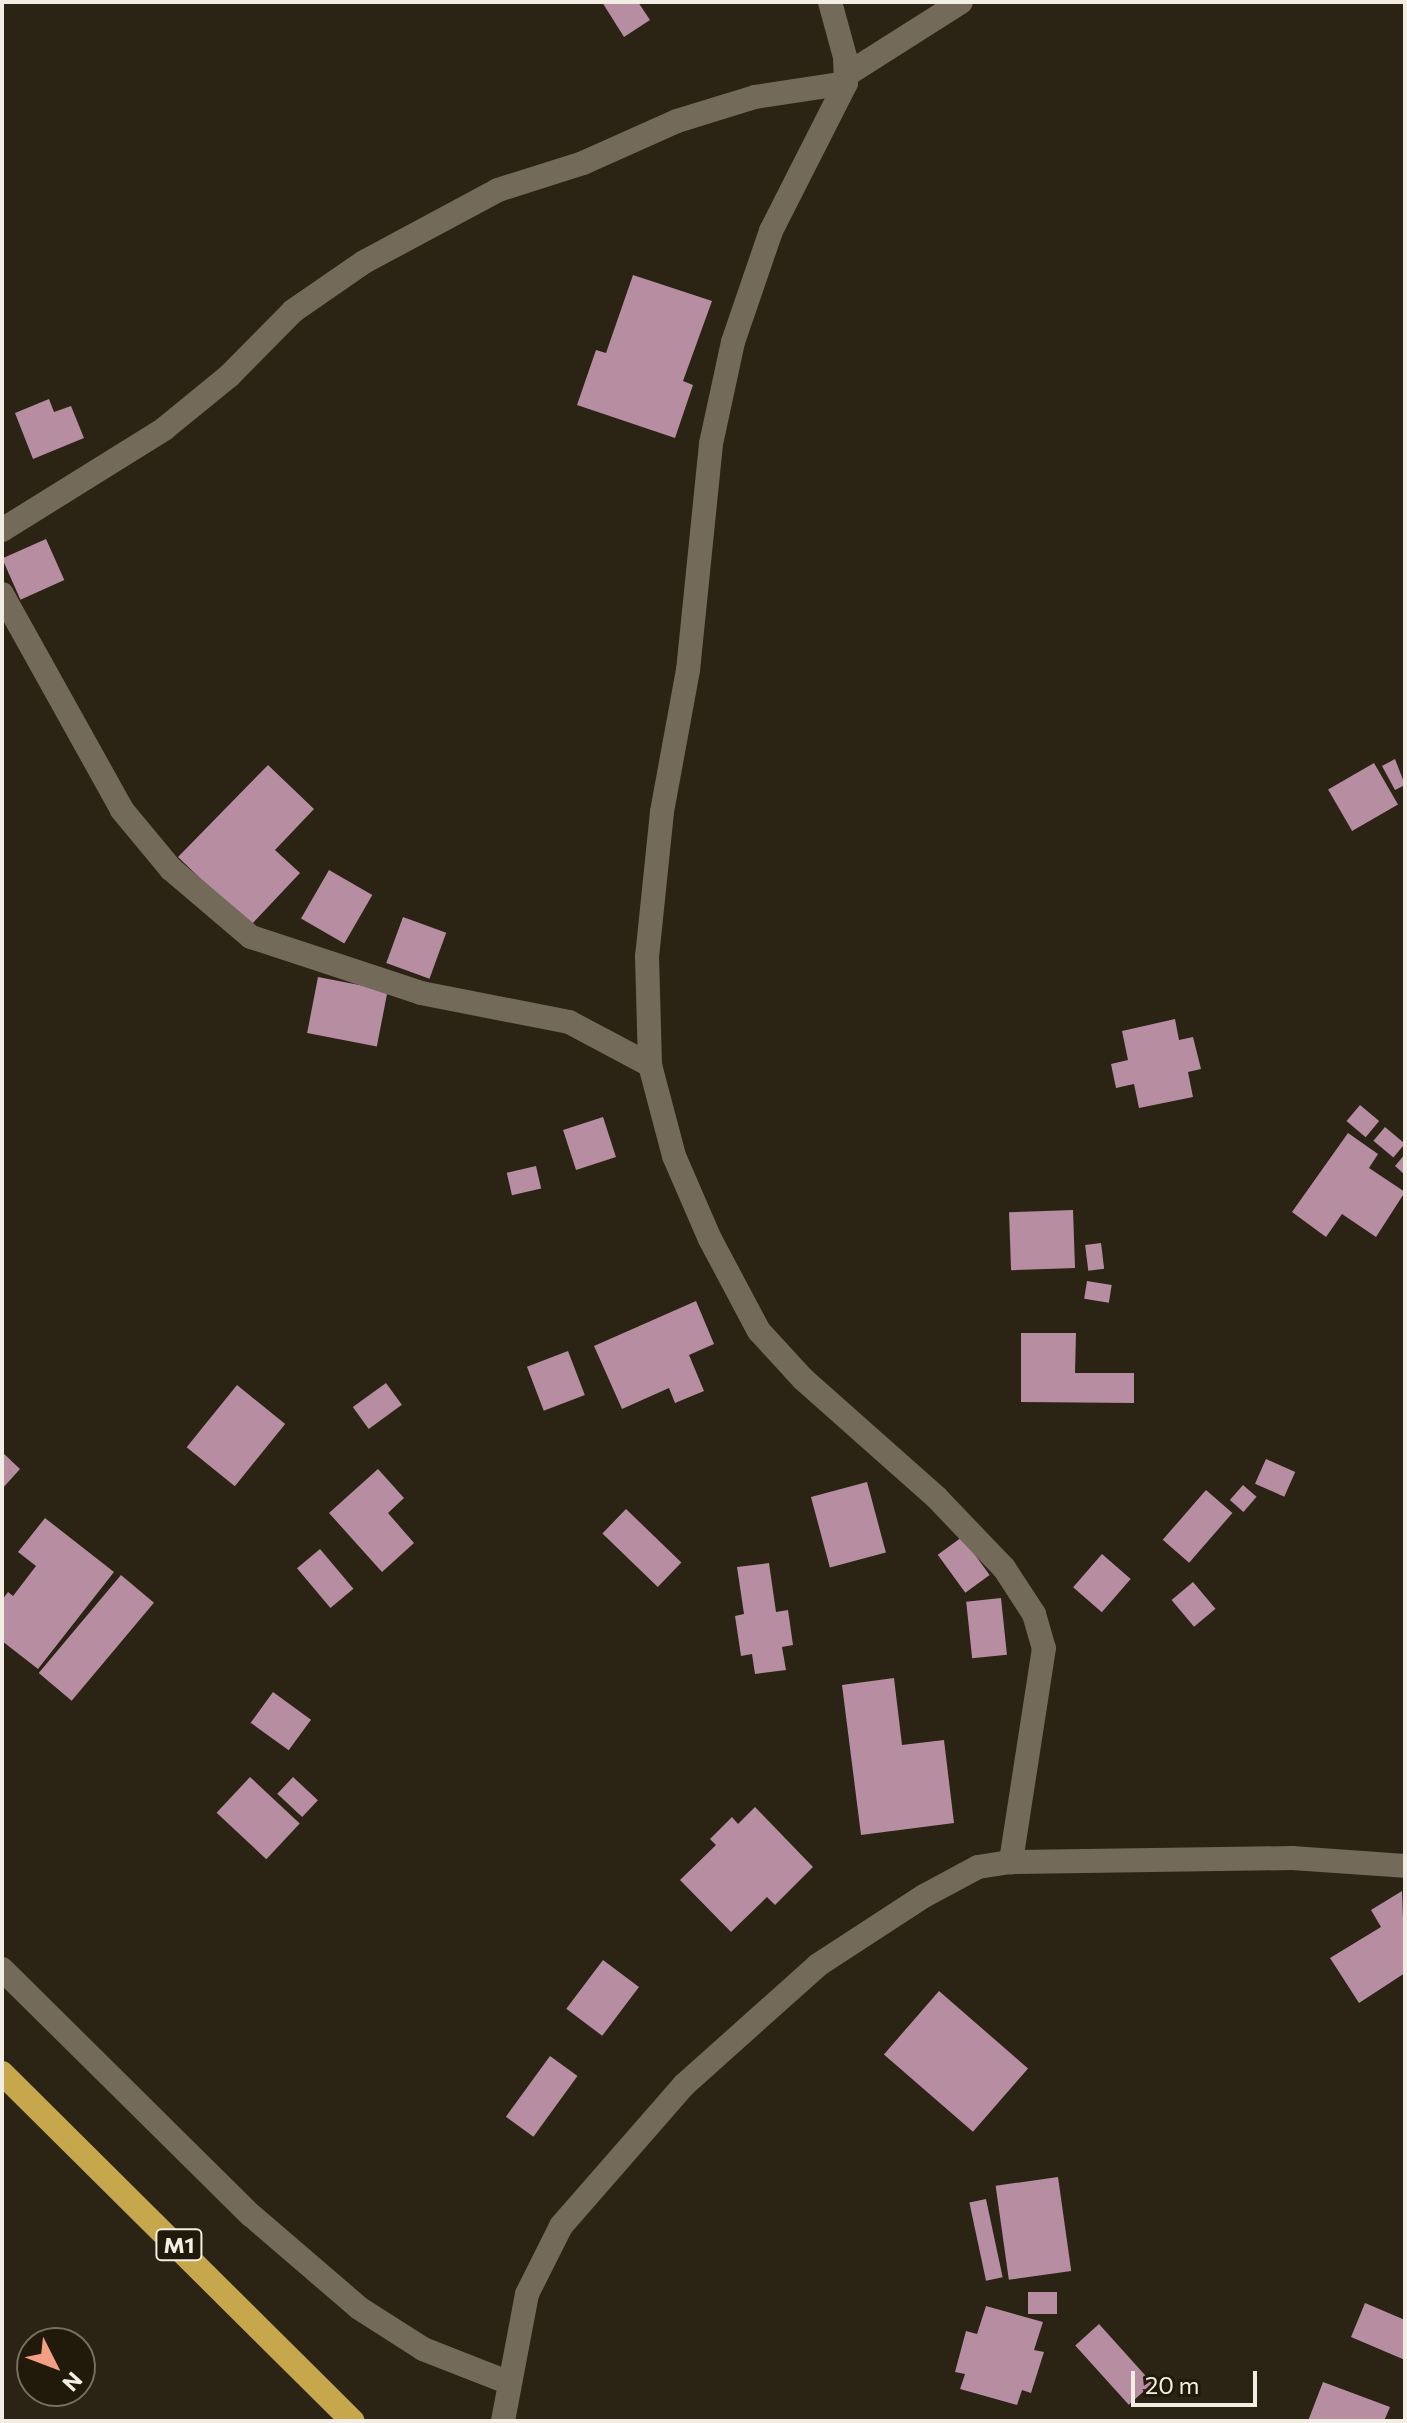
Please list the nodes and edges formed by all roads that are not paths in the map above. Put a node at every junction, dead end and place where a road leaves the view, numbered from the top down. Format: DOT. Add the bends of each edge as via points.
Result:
graph roads {
  1 [pos="830,2"];
  2 [pos="961,2"];
  3 [pos="846,79"];
  4 [pos="2,530"];
  5 [pos="2,594"];
  6 [pos="650,1065"];
  7 [pos="1011,1862"];
  8 [pos="1405,1866"];
  9 [pos="2,1969"];
  10 [pos="2,2073"];
  11 [pos="507,2382"];
  12 [pos="352,2421"];
  13 [pos="503,2421"];
  1 -- 3 [label="street"];
  2 -- 3 [label="street"];
  3 -- 4 [label="street" via="755,97 677,121 583,163 498,190 460,210 364,262 293,311 229,376 164,429"];
  3 -- 6 [label="street" via="771,231 733,342 711,444 688,670 662,812 647,956"];
  5 -- 6 [label="street" via="122,810 171,869 251,937 421,993 569,1022"];
  6 -- 7 [label="street" via="674,1156 759,1331 814,1390 937,1498 1004,1568 1034,1614 1044,1648"];
  7 -- 8 [label="street" via="1292,1858"];
  7 -- 11 [label="street" via="978,1867 818,1965 684,2085 561,2226 527,2294"];
  9 -- 11 [label="street" via="251,2215 359,2308 423,2349"];
  10 -- 12 [label="highway, M1"];
  11 -- 13 [label="street"];
}
